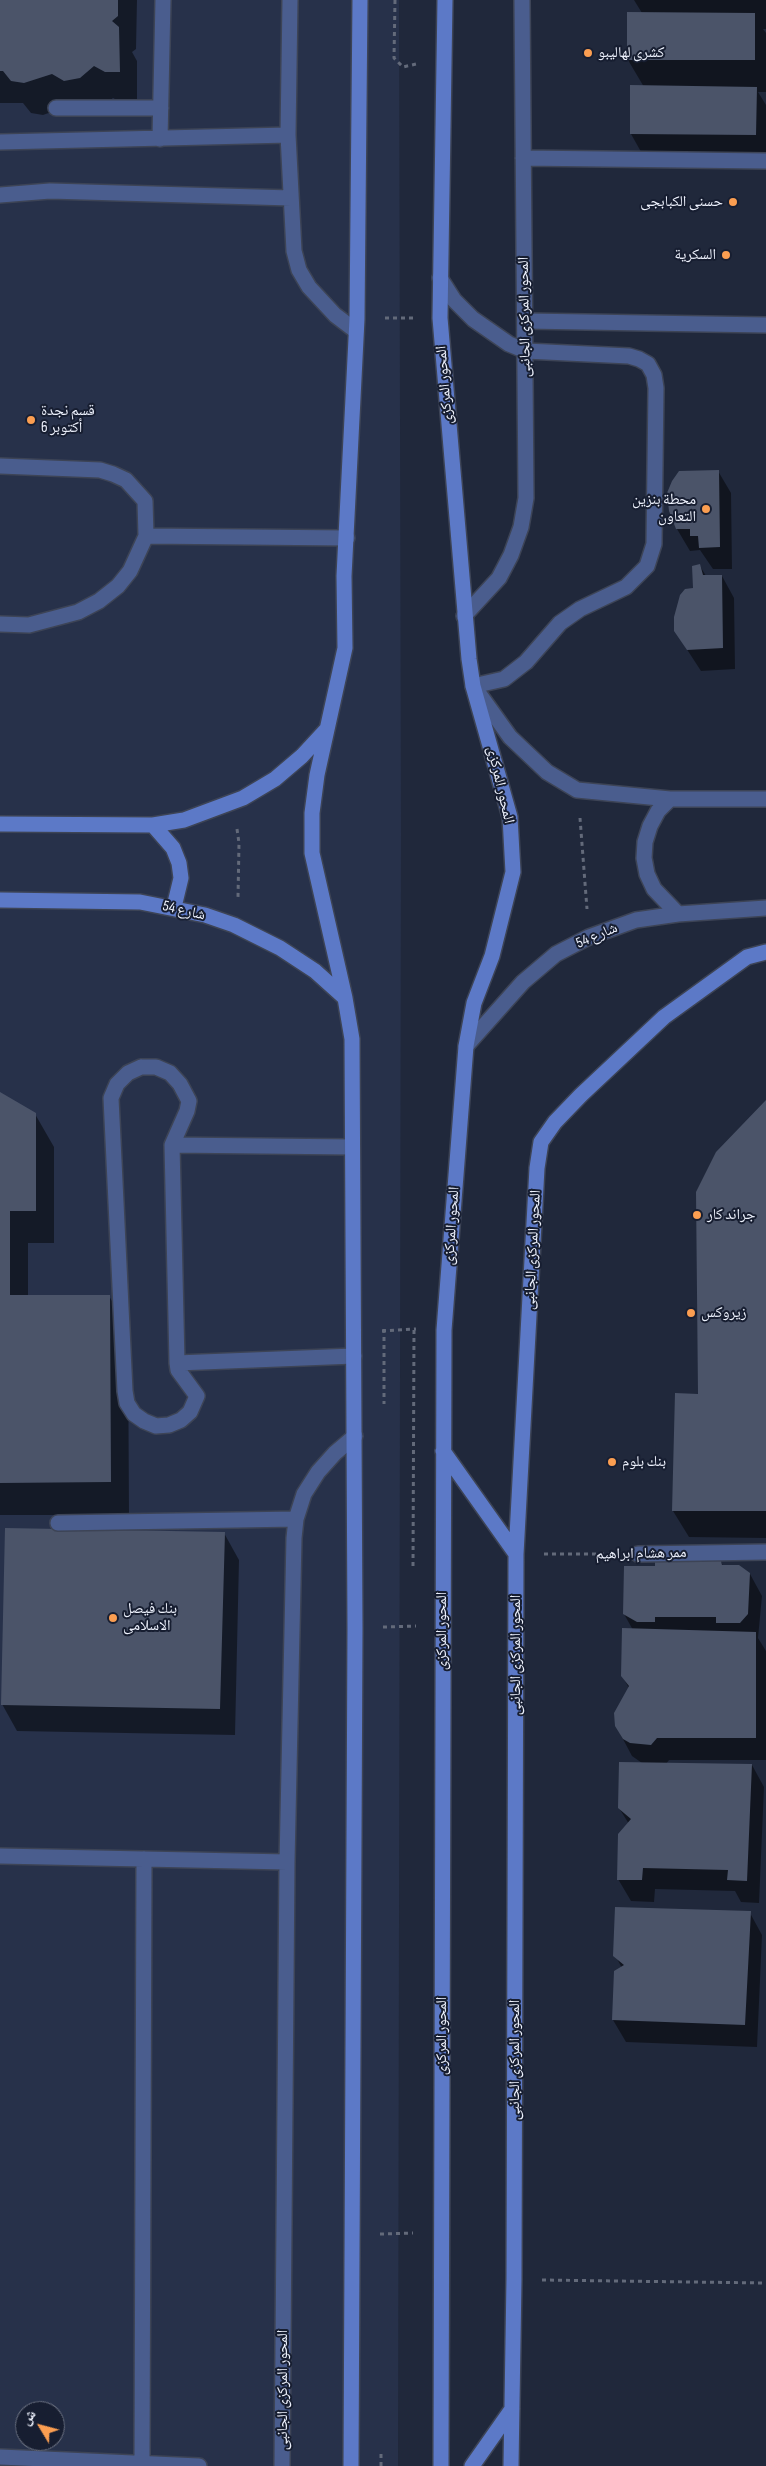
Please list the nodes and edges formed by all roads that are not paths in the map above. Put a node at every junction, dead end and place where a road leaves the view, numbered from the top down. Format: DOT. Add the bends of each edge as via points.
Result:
graph roads {
  1 [pos="163,0"];
  2 [pos="290,0"];
  3 [pos="360,0"];
  4 [pos="445,0"];
  5 [pos="522,0"];
  6 [pos="56,108"];
  7 [pos="161,108"];
  8 [pos="288,135"];
  9 [pos="160,138"];
  10 [pos="0,142"];
  11 [pos="523,158"];
  12 [pos="766,161"];
  13 [pos="0,195"];
  14 [pos="291,198"];
  15 [pos="440,278"];
  16 [pos="526,321"];
  17 [pos="356,325"];
  18 [pos="766,325"];
  19 [pos="526,351"];
  20 [pos="0,466"];
  21 [pos="146,536"];
  22 [pos="348,538"];
  23 [pos="464,616"];
  24 [pos="0,624"];
  25 [pos="474,686"];
  26 [pos="328,728"];
  27 [pos="670,799"];
  28 [pos="766,799"];
  29 [pos="0,824"];
  30 [pos="152,825"];
  31 [pos="0,900"];
  32 [pos="174,907"];
  33 [pos="766,908"];
  34 [pos="678,914"];
  35 [pos="766,952"];
  36 [pos="345,998"];
  37 [pos="466,1046"];
  38 [pos="172,1145"];
  39 [pos="352,1147"];
  40 [pos="354,1356"];
  41 [pos="177,1362"];
  42 [pos="355,1436"];
  43 [pos="443,1451"];
  44 [pos="296,1518"];
  45 [pos="58,1523"];
  46 [pos="766,1552"];
  47 [pos="516,1554"];
  48 [pos="638,1554"];
  49 [pos="0,1856"];
  50 [pos="144,1859"];
  51 [pos="287,1862"];
  52 [pos="512,2409"];
  53 [pos="0,2457"];
  54 [pos="142,2463"];
  55 [pos="182,2466"];
  56 [pos="199,2466"];
  57 [pos="282,2466"];
  58 [pos="351,2466"];
  59 [pos="442,2466"];
  60 [pos="472,2466"];
  61 [pos="511,2466"];
  1 -- 7 [label="street"];
  2 -- 8 [label="street"];
  3 -- 17 [label="main road"];
  4 -- 15 [label="main road, المحور المركزى"];
  5 -- 11 [label="street, المحور المركزى الجانبى"];
  6 -- 7 [label="street"];
  7 -- 9 [label="street"];
  8 -- 9 [label="street"];
  8 -- 14 [label="street"];
  9 -- 10 [label="street"];
  11 -- 12 [label="street"];
  11 -- 16 [label="street, المحور المركزى الجانبى"];
  13 -- 14 [label="street" via="50,191"];
  14 -- 17 [label="street" via="294,250 299,270 308,287 322,301"];
  15 -- 19 [label="street" via="472,319 494,335"];
  15 -- 23 [label="main road, المحور المركزى" via="440,318"];
  16 -- 18 [label="street"];
  16 -- 19 [label="street, المحور المركزى الجانبى"];
  17 -- 22 [label="main road"];
  19 -- 23 [label="street, المحور المركزى الجانبى" via="526,498 521,527 499,578"];
  19 -- 25 [label="street" via="629,356 648,364 656,388 654,544 647,566 638,578 560,623 526,662 504,679"];
  20 -- 21 [label="street" via="100,470 114,474 126,480 145,501"];
  21 -- 22 [label="street"];
  21 -- 24 [label="street" via="130,571 99,601 78,612 29,625"];
  22 -- 26 [label="main road" via="344,595 346,648"];
  23 -- 25 [label="main road, المحور المركزى"];
  25 -- 27 [label="street" via="510,737 547,772 577,790"];
  25 -- 37 [label="main road, المحور المركزى" via="510,817 513,872 492,956 474,1003"];
  26 -- 30 [label="main road" via="275,779 232,803 184,820"];
  26 -- 36 [label="main road" via="312,814 312,853"];
  27 -- 28 [label="street"];
  27 -- 34 [label="street" via="650,826 644,858 654,889"];
  29 -- 30 [label="main road"];
  30 -- 32 [label="main road" via="173,848 179,863 180,885"];
  31 -- 32 [label="main road, شارع 54" via="140,902"];
  32 -- 36 [label="main road, شارع 54" via="234,925 280,948 315,971"];
  33 -- 34 [label="street, شارع 54"];
  34 -- 37 [label="street, شارع 54" via="636,920 589,937 556,954 523,982"];
  35 -- 47 [label="main road, المحور المركزى الجانبى" via="747,957 664,1018 581,1095 541,1142"];
  36 -- 39 [label="main road" via="352,1039"];
  37 -- 43 [label="main road, المحور المركزى" via="444,1330"];
  38 -- 39 [label="street"];
  38 -- 41 [label="street"];
  38 -- 41 [label="street" via="189,1106 180,1084 170,1073 156,1067 141,1067 128,1073 117,1084 111,1098 125,1391 127,1403 144,1422 156,1426 169,1425 181,1420 196,1401 196,1391 178,1370"];
  39 -- 40 [label="main road"];
  40 -- 41 [label="street"];
  40 -- 42 [label="main road"];
  42 -- 44 [label="street, المحور المركزى الجانبى" via="318,1472 304,1494"];
  42 -- 58 [label="main road"];
  43 -- 47 [label="main road"];
  43 -- 59 [label="main road, المحور المركزى"];
  44 -- 45 [label="street"];
  44 -- 51 [label="street, المحور المركزى الجانبى"];
  46 -- 48 [label="street, ممر هشام ابراهيم"];
  47 -- 52 [label="main road, المحور المركزى الجانبى"];
  49 -- 50 [label="street"];
  50 -- 51 [label="street"];
  50 -- 54 [label="street"];
  51 -- 57 [label="street, المحور المركزى الجانبى"];
  52 -- 60 [label="main road"];
  52 -- 61 [label="main road, المحور المركزى الجانبى"];
  53 -- 54 [label="street"];
  54 -- 55 [label="street"];
  55 -- 56 [label="street"];
}
